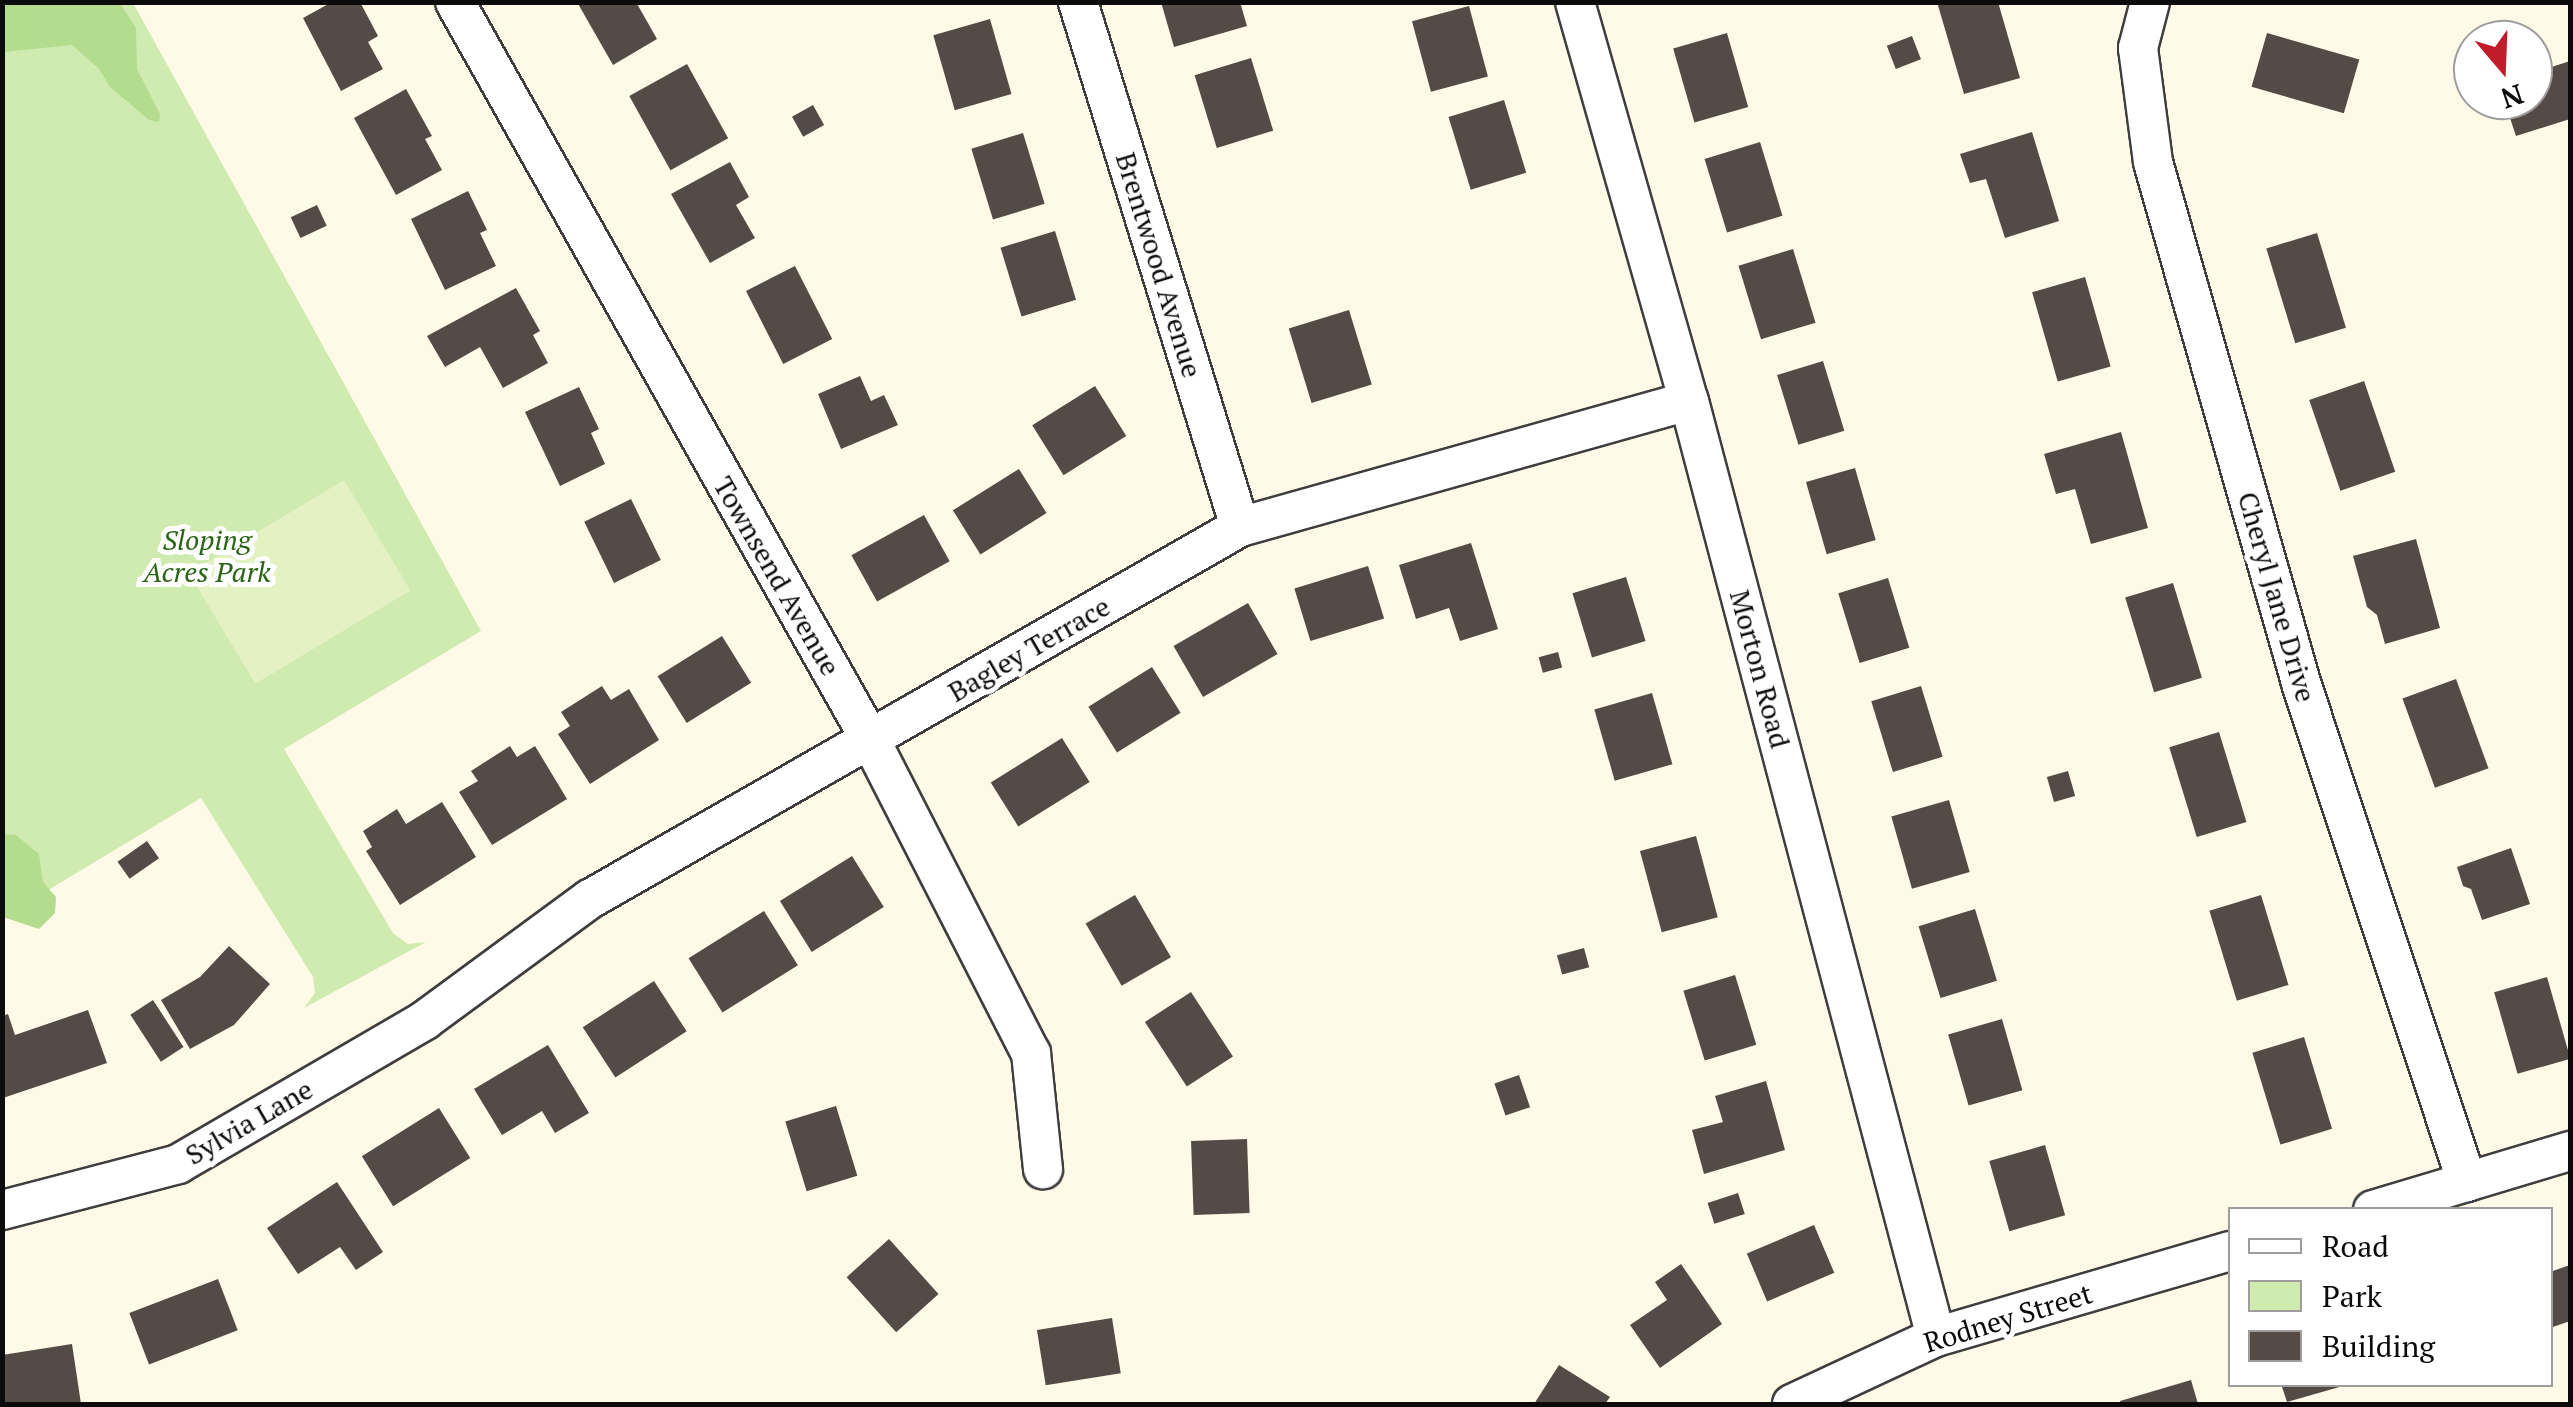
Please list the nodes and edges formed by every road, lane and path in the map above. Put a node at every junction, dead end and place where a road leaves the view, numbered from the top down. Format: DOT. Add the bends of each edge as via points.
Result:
graph roads {
  1 [pos="455,2"];
  2 [pos="1078,2"];
  3 [pos="1575,2"];
  4 [pos="2150,2"];
  5 [pos="1689,401"];
  6 [pos="1240,527"];
  7 [pos="871,741"];
  8 [pos="425,1020"];
  9 [pos="2570,1152"];
  10 [pos="1043,1169"];
  11 [pos="2468,1182"];
  12 [pos="2383,1207"];
  13 [pos="2,1210"];
  14 [pos="2228,1252"];
  15 [pos="1936,1337"];
  16 [pos="1792,1404"];
  1 -- 7 [label="street, Townsend Avenue"];
  2 -- 6 [label="street, Brentwood Avenue"];
  3 -- 5 [label="street, Morton Road"];
  4 -- 11 [label="street, Cheryl Jane Drive" via="2138,48 2153,162 2302,686"];
  5 -- 6 [label="street, Bagley Terrace"];
  5 -- 15 [label="street, Morton Road"];
  6 -- 7 [label="street, Bagley Terrace"];
  7 -- 8 [label="street, Bagley Terrace" via="590,898"];
  7 -- 10 [label="street, Townsend Avenue" via="1031,1053"];
  8 -- 13 [label="street, Sylvia Lane" via="178,1164"];
  9 -- 11 [label="street"];
  11 -- 12 [label="street"];
  14 -- 15 [label="street, Rodney Street"];
  15 -- 16 [label="street, Rodney Street"];
}
